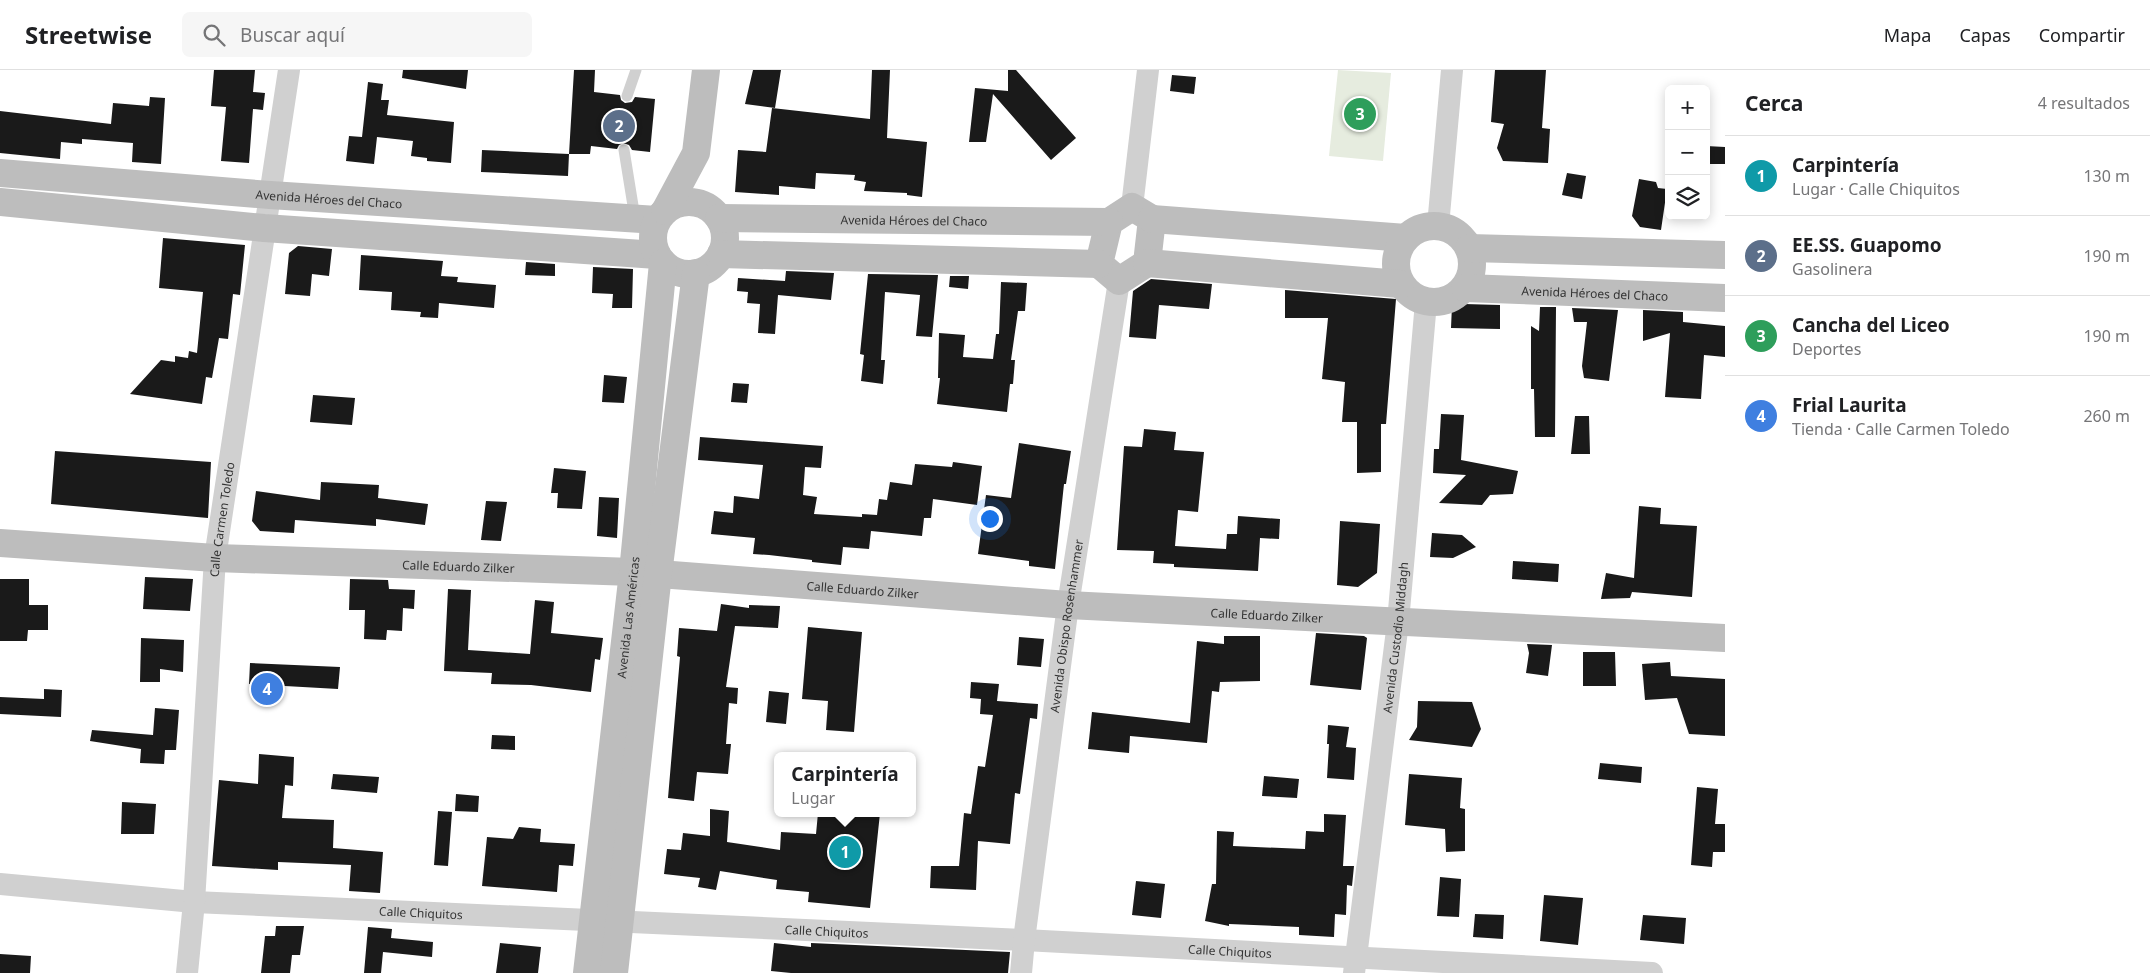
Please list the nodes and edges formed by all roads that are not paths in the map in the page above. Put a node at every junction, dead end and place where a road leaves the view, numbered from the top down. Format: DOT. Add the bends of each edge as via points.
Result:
graph roads {
  1 [pos="289,70"];
  2 [pos="636,70"];
  3 [pos="706,70"];
  4 [pos="1148,70"];
  5 [pos="1452,70"];
  6 [pos="627,96"];
  7 [pos="624,150"];
  8 [pos="696,153"];
  9 [pos="0,173"];
  10 [pos="270,195"];
  11 [pos="0,202"];
  12 [pos="1142,213"];
  13 [pos="716,214"];
  14 [pos="652,216"];
  15 [pos="1109,222"];
  16 [pos="1438,226"];
  17 [pos="264,228"];
  18 [pos="1406,238"];
  19 [pos="1469,248"];
  20 [pos="721,254"];
  21 [pos="1725,255"];
  22 [pos="660,259"];
  23 [pos="1147,263"];
  24 [pos="1098,264"];
  25 [pos="696,273"];
  26 [pos="1119,281"];
  27 [pos="1400,284"];
  28 [pos="1465,288"];
  29 [pos="1725,298"];
  30 [pos="1426,302"];
  31 [pos="0,543"];
  32 [pos="215,558"];
  33 [pos="646,573"];
  34 [pos="1068,605"];
  35 [pos="1398,622"];
  36 [pos="1725,638"];
  37 [pos="0,884"];
  38 [pos="194,902"];
  39 [pos="606,921"];
  40 [pos="1024,940"];
  41 [pos="1354,965"];
  42 [pos="187,973"];
  43 [pos="587,973"];
  44 [pos="614,973"];
  45 [pos="1021,973"];
  46 [pos="1652,973"];
  1 -- 10 [label="street, Calle Carmen Toledo"];
  2 -- 6 [label="lane"];
  3 -- 8 [label="street"];
  4 -- 12 [label="street"];
  5 -- 16 [label="street"];
  7 -- 14 [label="lane"];
  8 -- 13 [label="street"];
  8 -- 14 [label="street"];
  9 -- 10 [label="street, Avenida Héroes del Chaco"];
  10 -- 14 [label="street, Avenida Héroes del Chaco"];
  10 -- 17 [label="street, Calle Carmen Toledo"];
  11 -- 17 [label="street"];
  12 -- 15 [label="street"];
  12 -- 18 [label="street"];
  12 -- 23 [label="street"];
  13 -- 14 [label="street" via="693,202 673,205"];
  13 -- 15 [label="street, Avenida Héroes del Chaco"];
  13 -- 20 [label="street" via="725,236"];
  14 -- 22 [label="street" via="653,243"];
  15 -- 24 [label="street"];
  16 -- 18 [label="street" via="1415,230"];
  16 -- 19 [label="street" via="1456,234"];
  17 -- 22 [label="street"];
  17 -- 32 [label="street, Calle Carmen Toledo"];
  18 -- 27 [label="street" via="1395,260"];
  19 -- 21 [label="street"];
  19 -- 28 [label="street" via="1472,268"];
  20 -- 24 [label="street"];
  20 -- 25 [label="street" via="714,263"];
  22 -- 25 [label="street" via="679,272"];
  22 -- 33 [label="street, Avenida Las Américas"];
  23 -- 26 [label="street"];
  23 -- 27 [label="street"];
  24 -- 26 [label="street"];
  25 -- 33 [label="street, Avenida Las Américas"];
  26 -- 34 [label="street, Avenida Obispo Rosenhammer"];
  27 -- 30 [label="street" via="1416,299"];
  28 -- 29 [label="street, Avenida Héroes del Chaco"];
  28 -- 30 [label="street" via="1447,300"];
  30 -- 35 [label="street, Avenida Custodio Middagh"];
  31 -- 32 [label="street, Calle Eduardo Zilker"];
  32 -- 33 [label="street, Calle Eduardo Zilker"];
  32 -- 38 [label="street, Calle Carmen Toledo"];
  33 -- 34 [label="street, Calle Eduardo Zilker"];
  33 -- 39 [label="street, Avenida Las Américas"];
  34 -- 35 [label="street, Calle Eduardo Zilker"];
  34 -- 40 [label="street, Avenida Obispo Rosenhammer"];
  35 -- 36 [label="street, Calle Eduardo Zilker"];
  35 -- 41 [label="street, Avenida Custodio Middagh"];
  37 -- 38 [label="street, Calle Chiquitos"];
  38 -- 39 [label="street, Calle Chiquitos"];
  38 -- 42 [label="street, Calle Carmen Toledo"];
  39 -- 40 [label="street, Calle Chiquitos"];
  39 -- 43 [label="street, Avenida Las Américas"];
  39 -- 44 [label="street, Avenida Las Américas"];
  40 -- 41 [label="street, Calle Chiquitos"];
  40 -- 45 [label="street, Avenida Obispo Rosenhammer"];
  41 -- 46 [label="street, Calle Chiquitos"];
}
